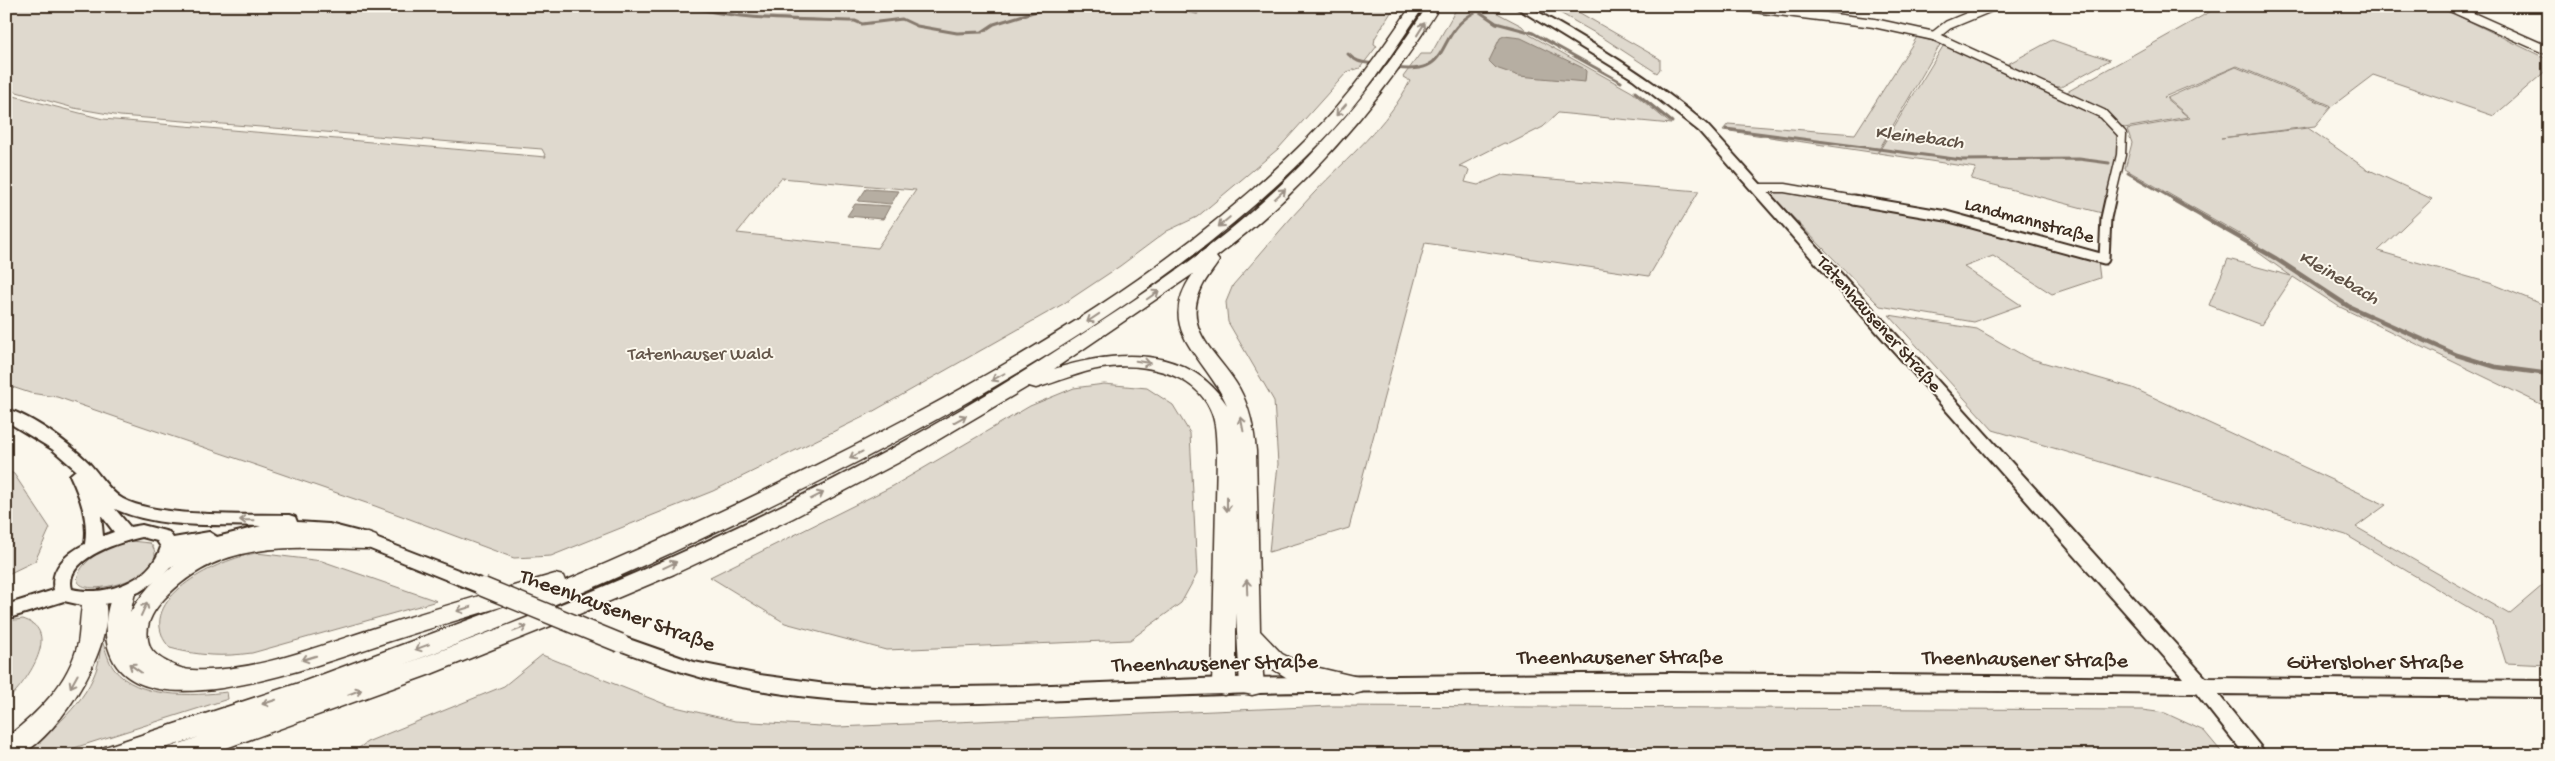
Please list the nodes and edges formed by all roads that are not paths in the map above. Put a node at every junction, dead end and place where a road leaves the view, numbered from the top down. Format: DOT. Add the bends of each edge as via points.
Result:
graph roads {
  1 [pos="1418,6"];
  2 [pos="1434,6"];
  3 [pos="1519,6"];
  4 [pos="1738,6"];
  5 [pos="1994,6"];
  6 [pos="2448,6"];
  7 [pos="1934,36"];
  8 [pos="1391,48"];
  9 [pos="2549,50"];
  10 [pos="1380,74"];
  11 [pos="1757,188"];
  12 [pos="1231,238"];
  13 [pos="1011,390"];
  14 [pos="6,414"];
  15 [pos="60,449"];
  16 [pos="85,470"];
  17 [pos="329,530"];
  18 [pos="126,533"];
  19 [pos="258,533"];
  20 [pos="368,541"];
  21 [pos="677,542"];
  22 [pos="171,544"];
  23 [pos="92,546"];
  24 [pos="166,562"];
  25 [pos="62,587"];
  26 [pos="124,593"];
  27 [pos="94,600"];
  28 [pos="6,606"];
  29 [pos="6,612"];
  30 [pos="1249,635"];
  31 [pos="188,680"];
  32 [pos="1354,685"];
  33 [pos="1224,686"];
  34 [pos="1252,686"];
  35 [pos="2201,686"];
  36 [pos="2549,689"];
  37 [pos="6,752"];
  38 [pos="111,755"];
  39 [pos="177,755"];
  40 [pos="2257,755"];
  1 -- 8 [label="highway"];
  10 -- 2 [label="highway, one-way" via="1407,51"];
  3 -- 11 [label="main road, Tatenhausener Straße" via="1648,82 1702,128"];
  4 -- 7 [label="street, Landmannstraße" via="1874,24"];
  5 -- 7 [label="street" via="1948,25"];
  6 -- 9 [label="street"];
  7 -- 11 [label="street, Landmannstraße" via="2102,114 2122,134 2121,155 2106,218 2104,259 1946,216 1785,188"];
  8 -- 10 [label="highway"];
  12 -- 10 [label="highway, one-way" via="1312,164"];
  10 -- 21 [label="highway, one-way" via="1264,188 1210,234 1091,320 944,407 842,462"];
  11 -- 35 [label="main road, Tatenhausener Straße"];
  13 -- 12 [label="highway, one-way" via="1078,347"];
  30 -- 12 [label="highway, one-way" via="1245,440 1239,409 1229,389 1193,338 1187,322 1186,302 1193,284"];
  13 -- 33 [label="highway, one-way" via="1082,367 1134,361 1178,371 1208,390 1220,408 1226,433"];
  39 -- 13 [label="highway, one-way" via="450,656 660,570 802,503"];
  14 -- 15 [label="main road"];
  15 -- 16 [label="main road"];
  15 -- 23 [label="main road" via="78,474 91,503 96,534"];
  17 -- 16 [label="main road, one-way" via="283,520 169,517 135,511 115,502"];
  16 -- 18 [label="main road" via="116,526"];
  17 -- 19 [label="main road, Theenhausener Straße"];
  17 -- 20 [label="main road, Theenhausener Straße"];
  18 -- 22 [label="main road" via="156,532 166,536"];
  18 -- 23 [label="main road"];
  19 -- 22 [label="main road, Theenhausener Straße"];
  19 -- 24 [label="main road, Theenhausener Straße" via="193,550"];
  31 -- 20 [label="highway, one-way" via="161,669 142,653 135,630 147,602 170,581 230,548 266,540"];
  20 -- 33 [label="main road, Theenhausener Straße, bridge" via="620,643 691,668 748,681 852,693 958,696"];
  21 -- 31 [label="highway, one-way" via="275,668 217,680"];
  21 -- 38 [label="highway, one-way" via="454,635 286,697"];
  22 -- 24 [label="main road"];
  23 -- 25 [label="main road" via="66,569"];
  24 -- 26 [label="main road, Theenhausener Straße" via="156,573"];
  25 -- 27 [label="main road, Theenhausener Straße" via="75,600"];
  25 -- 28 [label="main road"];
  25 -- 29 [label="main road"];
  26 -- 27 [label="main road, Theenhausener Straße"];
  31 -- 26 [label="highway, one-way" via="155,679 138,672 126,662 118,648 115,632"];
  27 -- 37 [label="highway, one-way" via="94,618 85,655 65,697 48,718"];
  30 -- 32 [label="highway" via="1274,660 1297,672"];
  30 -- 34 [label="highway"];
  32 -- 34 [label="main road, Theenhausener Straße"];
  32 -- 35 [label="main road, Theenhausener Straße" via="1866,682"];
  33 -- 34 [label="main road, Theenhausener Straße"];
  35 -- 36 [label="main road, Gütersloher Straße"];
  35 -- 40 [label="main road, Tatenhausener Straße"];
}
